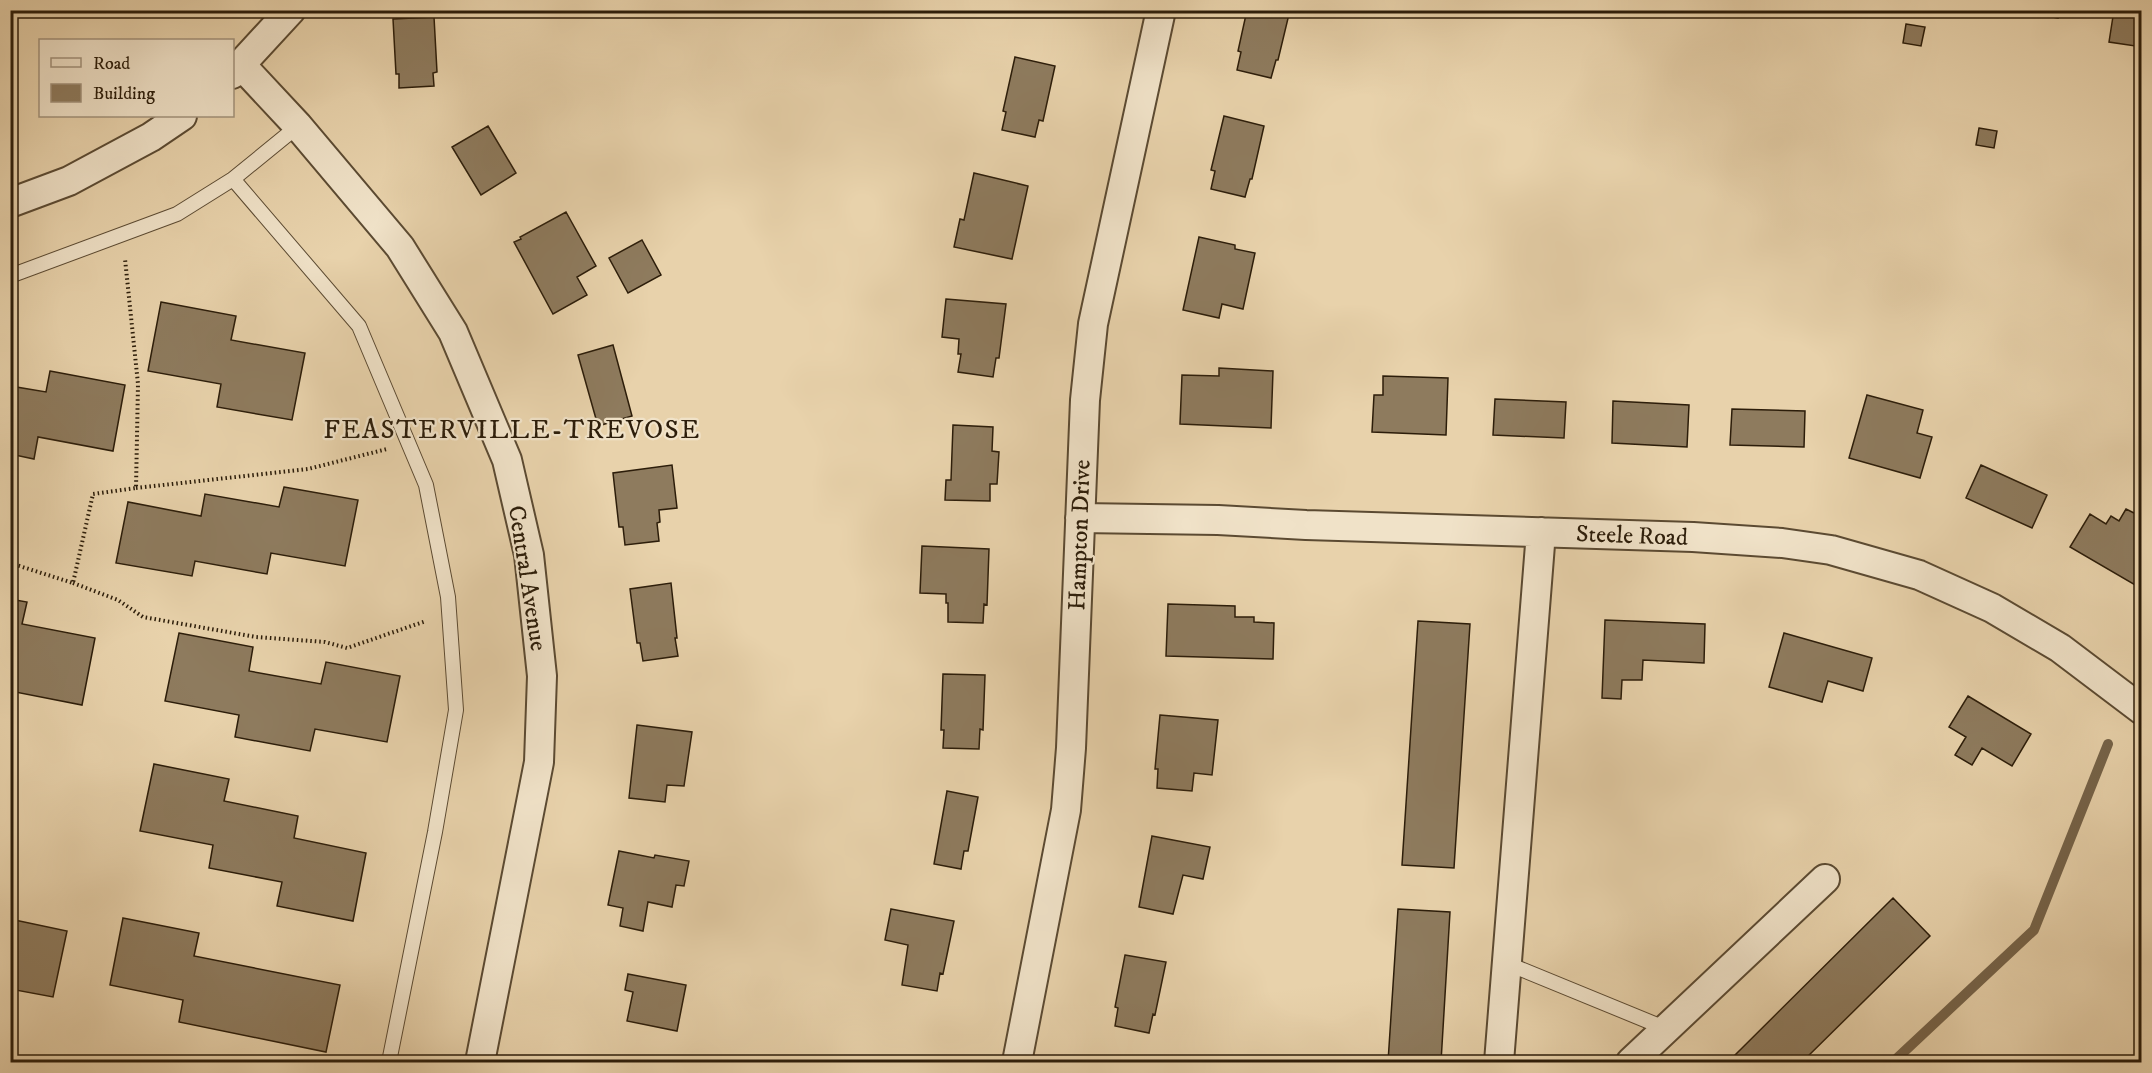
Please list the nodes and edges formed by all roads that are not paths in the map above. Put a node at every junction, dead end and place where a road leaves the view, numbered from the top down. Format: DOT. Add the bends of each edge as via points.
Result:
graph roads {
  1 [pos="291,10"];
  2 [pos="1161,10"];
  3 [pos="237,70"];
  4 [pos="181,117"];
  5 [pos="298,126"];
  6 [pos="233,179"];
  7 [pos="10,203"];
  8 [pos="10,276"];
  9 [pos="1080,518"];
  10 [pos="1541,531"];
  11 [pos="2142,710"];
  12 [pos="1825,879"];
  13 [pos="1506,963"];
  14 [pos="1667,1029"];
  15 [pos="389,1062"];
  16 [pos="480,1062"];
  17 [pos="1017,1062"];
  18 [pos="1499,1062"];
  19 [pos="1631,1062"];
  1 -- 3 [label="street"];
  2 -- 9 [label="street, Hampton Drive" via="1093,324"];
  3 -- 5 [label="street, Central Avenue"];
  4 -- 7 [label="street" via="69,181"];
  5 -- 6 [label="lane"];
  5 -- 16 [label="street, Central Avenue" via="400,247 453,332 507,460 529,555 542,676 539,762"];
  6 -- 8 [label="lane" via="177,214"];
  6 -- 15 [label="lane" via="359,326 426,485 448,597 456,710"];
  9 -- 10 [label="street, Steele Road"];
  9 -- 17 [label="street, Hampton Drive" via="1066,810"];
  10 -- 11 [label="street, Steele Road" via="1782,543 1831,550 1919,575 1992,608 2060,648"];
  10 -- 13 [label="street"];
  12 -- 14 [label="street"];
  13 -- 14 [label="lane"];
  13 -- 18 [label="street"];
  14 -- 19 [label="street"];
}
